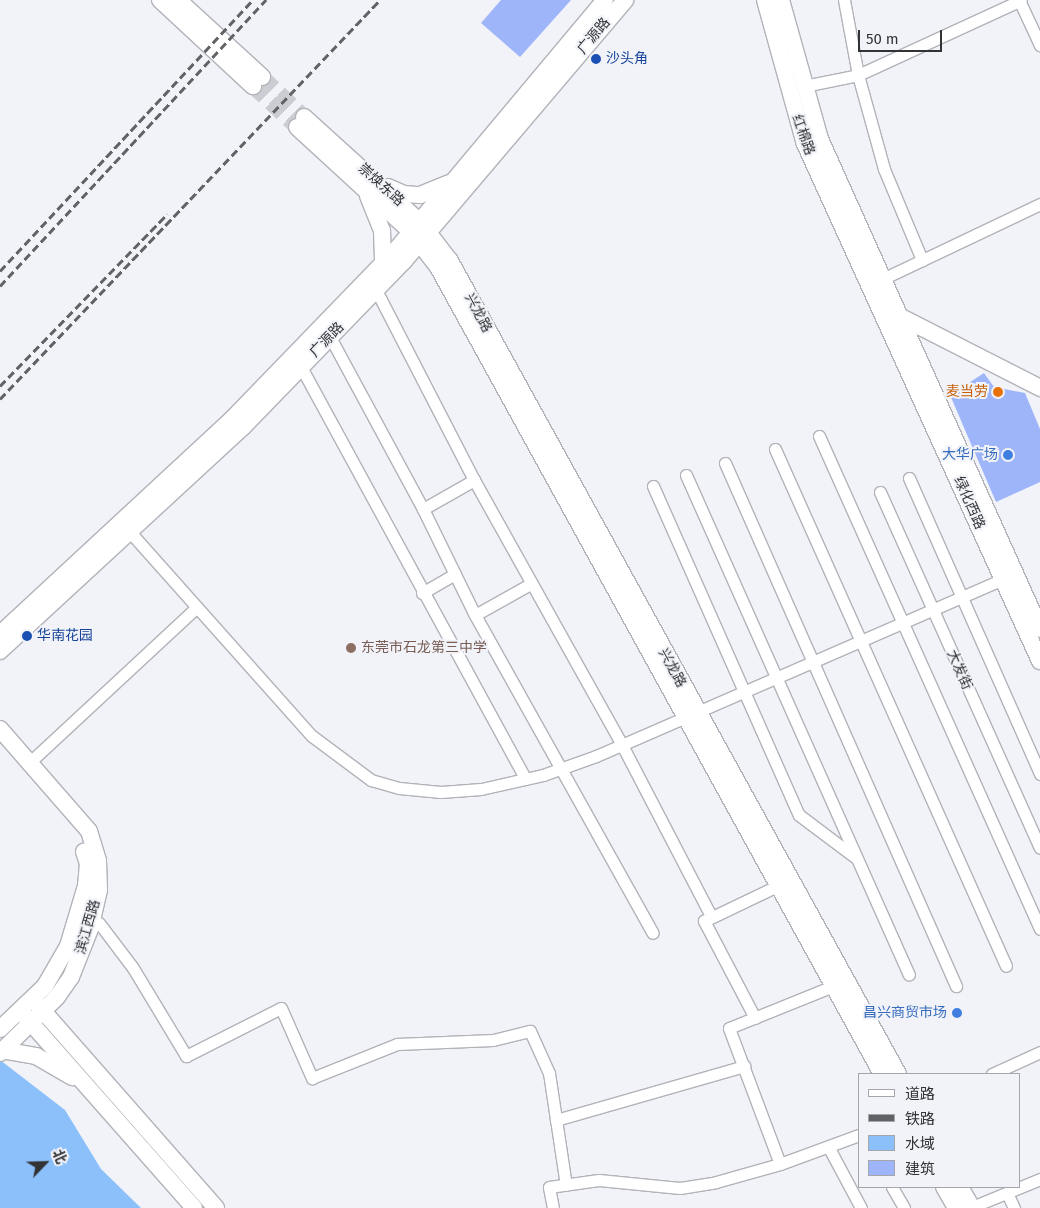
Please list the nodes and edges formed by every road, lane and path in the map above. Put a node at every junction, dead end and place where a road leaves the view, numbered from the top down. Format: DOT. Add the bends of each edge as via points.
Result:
graph roads {
  1 [pos="160,0"];
  2 [pos="178,0"];
  3 [pos="605,0"];
  4 [pos="625,0"];
  5 [pos="765,0"];
  6 [pos="781,0"];
  7 [pos="844,0"];
  8 [pos="1020,0"];
  9 [pos="1040,45"];
  10 [pos="858,75"];
  11 [pos="804,86"];
  12 [pos="301,122"];
  13 [pos="455,180"];
  14 [pos="371,186"];
  15 [pos="1040,204"];
  16 [pos="420,232"];
  17 [pos="867,260"];
  18 [pos="922,260"];
  19 [pos="383,262"];
  20 [pos="444,264"];
  21 [pos="877,282"];
  22 [pos="376,290"];
  23 [pos="880,306"];
  24 [pos="900,316"];
  25 [pos="330,337"];
  26 [pos="301,367"];
  27 [pos="1040,388"];
  28 [pos="819,436"];
  29 [pos="775,449"];
  30 [pos="725,463"];
  31 [pos="686,475"];
  32 [pos="909,478"];
  33 [pos="474,480"];
  34 [pos="653,486"];
  35 [pos="880,492"];
  36 [pos="423,509"];
  37 [pos="130,532"];
  38 [pos="455,574"];
  39 [pos="1003,579"];
  40 [pos="532,583"];
  41 [pos="422,593"];
  42 [pos="962,598"];
  43 [pos="196,608"];
  44 [pos="933,612"];
  45 [pos="475,614"];
  46 [pos="901,624"];
  47 [pos="1040,629"];
  48 [pos="0,634"];
  49 [pos="863,640"];
  50 [pos="0,651"];
  51 [pos="1040,661"];
  52 [pos="813,663"];
  53 [pos="777,679"];
  54 [pos="745,694"];
  55 [pos="691,716"];
  56 [pos="0,730"];
  57 [pos="0,744"];
  58 [pos="622,745"];
  59 [pos="30,762"];
  60 [pos="561,768"];
  61 [pos="1040,774"];
  62 [pos="526,779"];
  63 [pos="1040,848"];
  64 [pos="858,860"];
  65 [pos="777,886"];
  66 [pos="711,916"];
  67 [pos="99,922"];
  68 [pos="1040,929"];
  69 [pos="653,933"];
  70 [pos="1006,966"];
  71 [pos="909,975"];
  72 [pos="833,986"];
  73 [pos="956,986"];
  74 [pos="32,998"];
  75 [pos="19,1010"];
  76 [pos="43,1010"];
  77 [pos="755,1018"];
  78 [pos="31,1023"];
  79 [pos="0,1028"];
  80 [pos="7,1049"];
  81 [pos="1040,1052"];
  82 [pos="744,1066"];
  83 [pos="881,1073"];
  84 [pos="897,1073"];
  85 [pos="994,1073"];
  86 [pos="88,1088"];
  87 [pos="556,1120"];
  88 [pos="858,1135"];
  89 [pos="829,1148"];
  90 [pos="780,1164"];
  91 [pos="1040,1179"];
  92 [pos="566,1185"];
  93 [pos="1020,1187"];
  94 [pos="893,1188"];
  95 [pos="945,1188"];
  96 [pos="960,1188"];
  97 [pos="1018,1188"];
  98 [pos="1006,1193"];
  99 [pos="194,1208"];
  100 [pos="216,1208"];
  101 [pos="553,1208"];
  102 [pos="861,1208"];
  103 [pos="904,1208"];
  104 [pos="967,1208"];
  105 [pos="1014,1208"];
  1 -- 2 [label="main road" via="257,82"];
  3 -- 13 [label="main road, 广源路"];
  4 -- 16 [label="main road, 广源路"];
  5 -- 17 [label="main road, 红棉路" via="806,144"];
  6 -- 11 [label="main road, 红棉路"];
  7 -- 10 [label="street"];
  8 -- 9 [label="street"];
  8 -- 10 [label="street"];
  10 -- 11 [label="street"];
  10 -- 18 [label="street" via="884,169"];
  11 -- 17 [label="main road, 红棉路" via="820,138"];
  12 -- 14 [label="main road, 崇焕东路"];
  13 -- 14 [label="main road" via="437,191 420,195"];
  13 -- 16 [label="main road, 广源路"];
  14 -- 16 [label="main road, 崇焕东路"];
  14 -- 19 [label="main road" via="382,231"];
  15 -- 18 [label="street"];
  16 -- 19 [label="main road, 广源路"];
  16 -- 20 [label="main road, 崇焕东路"];
  16 -- 22 [label="main road, 广源路"];
  17 -- 21 [label="main road, 绿化西路"];
  18 -- 21 [label="street"];
  19 -- 48 [label="main road, 广源路" via="233,418"];
  20 -- 55 [label="main road, 兴龙路"];
  21 -- 23 [label="main road, 绿化西路"];
  21 -- 24 [label="main road, 绿化西路"];
  22 -- 25 [label="main road, 广源路"];
  22 -- 33 [label="street"];
  23 -- 24 [label="main road"];
  23 -- 39 [label="main road, 绿化西路"];
  24 -- 27 [label="main road"];
  24 -- 47 [label="main road, 绿化西路"];
  25 -- 26 [label="main road, 广源路"];
  25 -- 36 [label="street"];
  26 -- 37 [label="main road, 广源路" via="243,427"];
  26 -- 41 [label="street"];
  28 -- 46 [label="street"];
  29 -- 49 [label="street"];
  30 -- 52 [label="street"];
  31 -- 53 [label="street"];
  32 -- 42 [label="street"];
  33 -- 36 [label="street"];
  33 -- 40 [label="street"];
  34 -- 54 [label="street"];
  35 -- 44 [label="street, 大发街"];
  36 -- 38 [label="street"];
  37 -- 43 [label="street"];
  37 -- 50 [label="main road, 广源路"];
  38 -- 41 [label="street"];
  38 -- 45 [label="street"];
  39 -- 42 [label="street"];
  39 -- 51 [label="main road, 绿化西路"];
  40 -- 45 [label="street"];
  40 -- 58 [label="street"];
  41 -- 62 [label="street"];
  42 -- 44 [label="street"];
  42 -- 61 [label="street"];
  43 -- 59 [label="street"];
  43 -- 62 [label="street" via="312,736 371,780 399,788 441,792 481,789"];
  44 -- 46 [label="street"];
  44 -- 63 [label="street, 大发街"];
  45 -- 60 [label="street"];
  46 -- 49 [label="street"];
  46 -- 68 [label="street"];
  49 -- 52 [label="street"];
  49 -- 70 [label="street"];
  52 -- 53 [label="street"];
  52 -- 73 [label="street"];
  53 -- 54 [label="street"];
  53 -- 64 [label="street"];
  54 -- 55 [label="street"];
  54 -- 64 [label="street" via="799,815"];
  55 -- 58 [label="street"];
  55 -- 65 [label="main road, 兴龙路"];
  55 -- 84 [label="main road, 兴龙路"];
  56 -- 59 [label="main road, 滨江西路"];
  57 -- 74 [label="main road, 滨江西路" via="79,836 88,864 82,902 68,946 45,986"];
  58 -- 60 [label="street"];
  58 -- 66 [label="street"];
  59 -- 76 [label="main road, 滨江西路" via="89,831 98,861 96,908 81,954 71,977"];
  60 -- 62 [label="street"];
  60 -- 69 [label="street"];
  64 -- 71 [label="street"];
  65 -- 66 [label="street"];
  65 -- 72 [label="main road, 兴龙路"];
  66 -- 77 [label="street" via="704,921"];
  67 -- 87 [label="street" via="133,968 186,1056 281,1008 312,1078 398,1044 493,1040 530,1031 549,1073"];
  72 -- 77 [label="street"];
  72 -- 83 [label="main road, 兴龙路"];
  74 -- 75 [label="main road, 滨江西路"];
  74 -- 76 [label="main road"];
  75 -- 78 [label="main road"];
  75 -- 79 [label="main road, 滨江西路"];
  76 -- 78 [label="main road, 滨江西路"];
  76 -- 100 [label="main road"];
  77 -- 82 [label="street" via="729,1028"];
  78 -- 80 [label="main road, 滨江西路"];
  78 -- 86 [label="main road"];
  80 -- 86 [label="main road" via="36,1056"];
  81 -- 85 [label="street"];
  82 -- 87 [label="street"];
  82 -- 90 [label="street"];
  86 -- 99 [label="main road"];
  87 -- 92 [label="street"];
  88 -- 89 [label="street"];
  89 -- 90 [label="street"];
  89 -- 102 [label="street"];
  90 -- 92 [label="street" via="716,1182 680,1188 599,1180"];
  91 -- 93 [label="street"];
  92 -- 101 [label="street" via="549,1187"];
  94 -- 103 [label="street"];
  95 -- 104 [label="main road"];
  96 -- 104 [label="main road"];
  97 -- 98 [label="street"];
  98 -- 104 [label="street"];
  98 -- 105 [label="street"];
}
